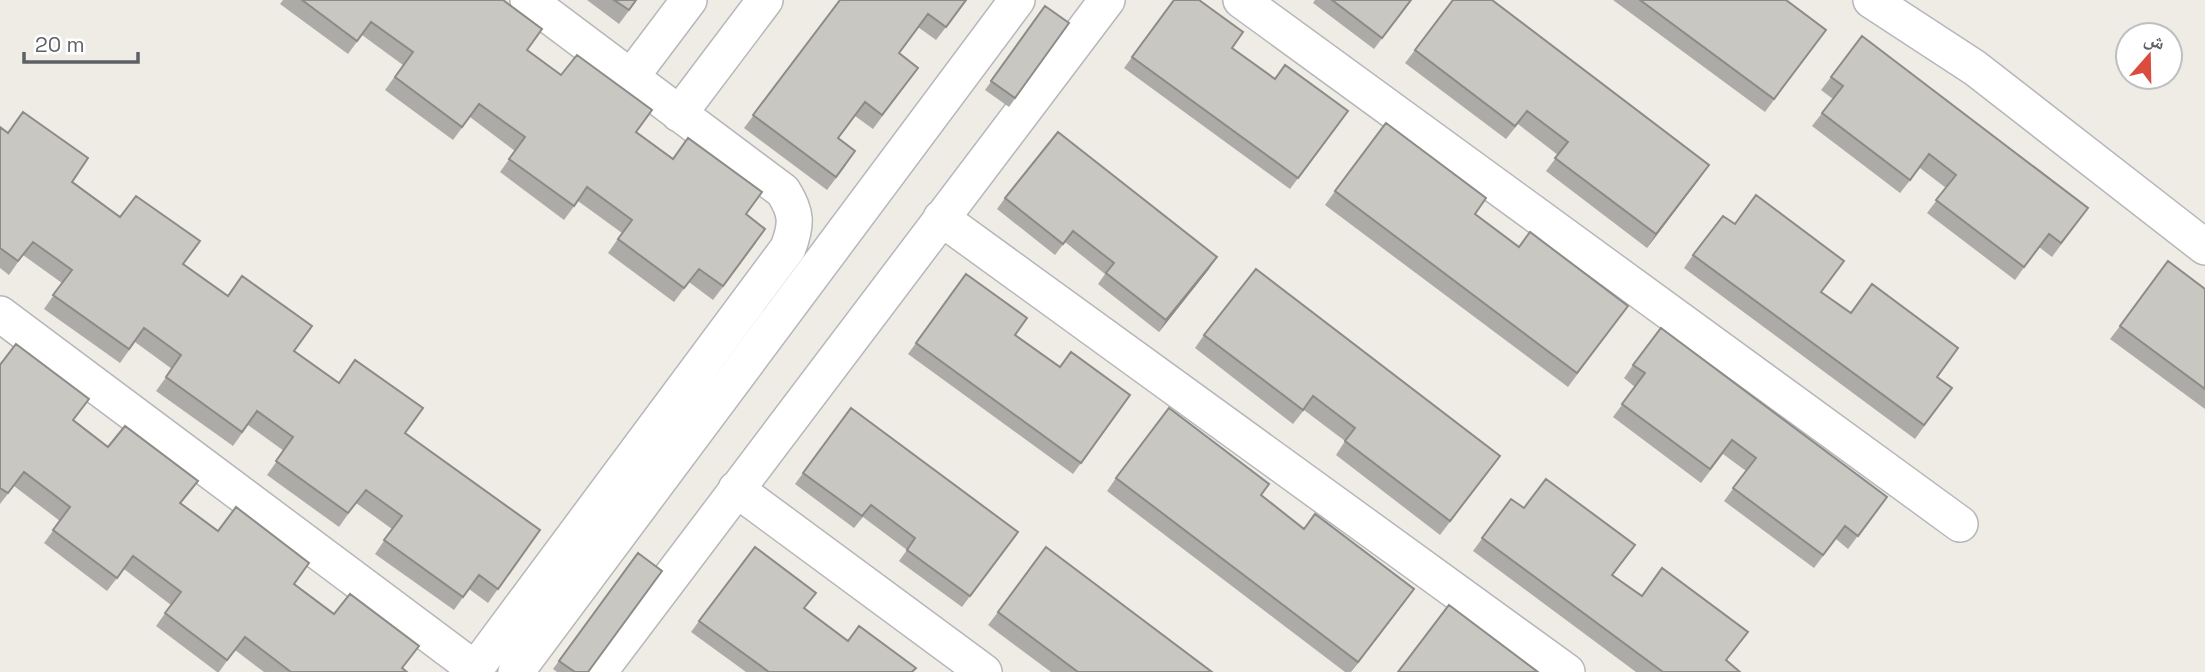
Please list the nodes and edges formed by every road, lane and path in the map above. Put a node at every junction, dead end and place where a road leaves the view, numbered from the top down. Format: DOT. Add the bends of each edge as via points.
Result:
graph roads {
  1 [pos="528,0"];
  2 [pos="689,0"];
  3 [pos="765,0"];
  4 [pos="1017,0"];
  5 [pos="1107,0"];
  6 [pos="1241,0"];
  7 [pos="1871,0"];
  8 [pos="631,77"];
  9 [pos="679,114"];
  10 [pos="941,218"];
  11 [pos="2205,247"];
  12 [pos="0,314"];
  13 [pos="736,489"];
  14 [pos="1960,524"];
  15 [pos="474,671"];
  16 [pos="516,672"];
  17 [pos="599,672"];
  18 [pos="984,672"];
  19 [pos="1567,672"];
  1 -- 8 [label="street"];
  2 -- 8 [label="street"];
  3 -- 9 [label="street"];
  4 -- 16 [label="street"];
  5 -- 10 [label="street"];
  6 -- 14 [label="street"];
  7 -- 11 [label="street" via="1975,68"];
  8 -- 9 [label="street"];
  9 -- 15 [label="street" via="783,191 795,221 789,248"];
  10 -- 13 [label="street"];
  10 -- 19 [label="street"];
  12 -- 15 [label="street"];
  13 -- 17 [label="street"];
  13 -- 18 [label="street"];
}
